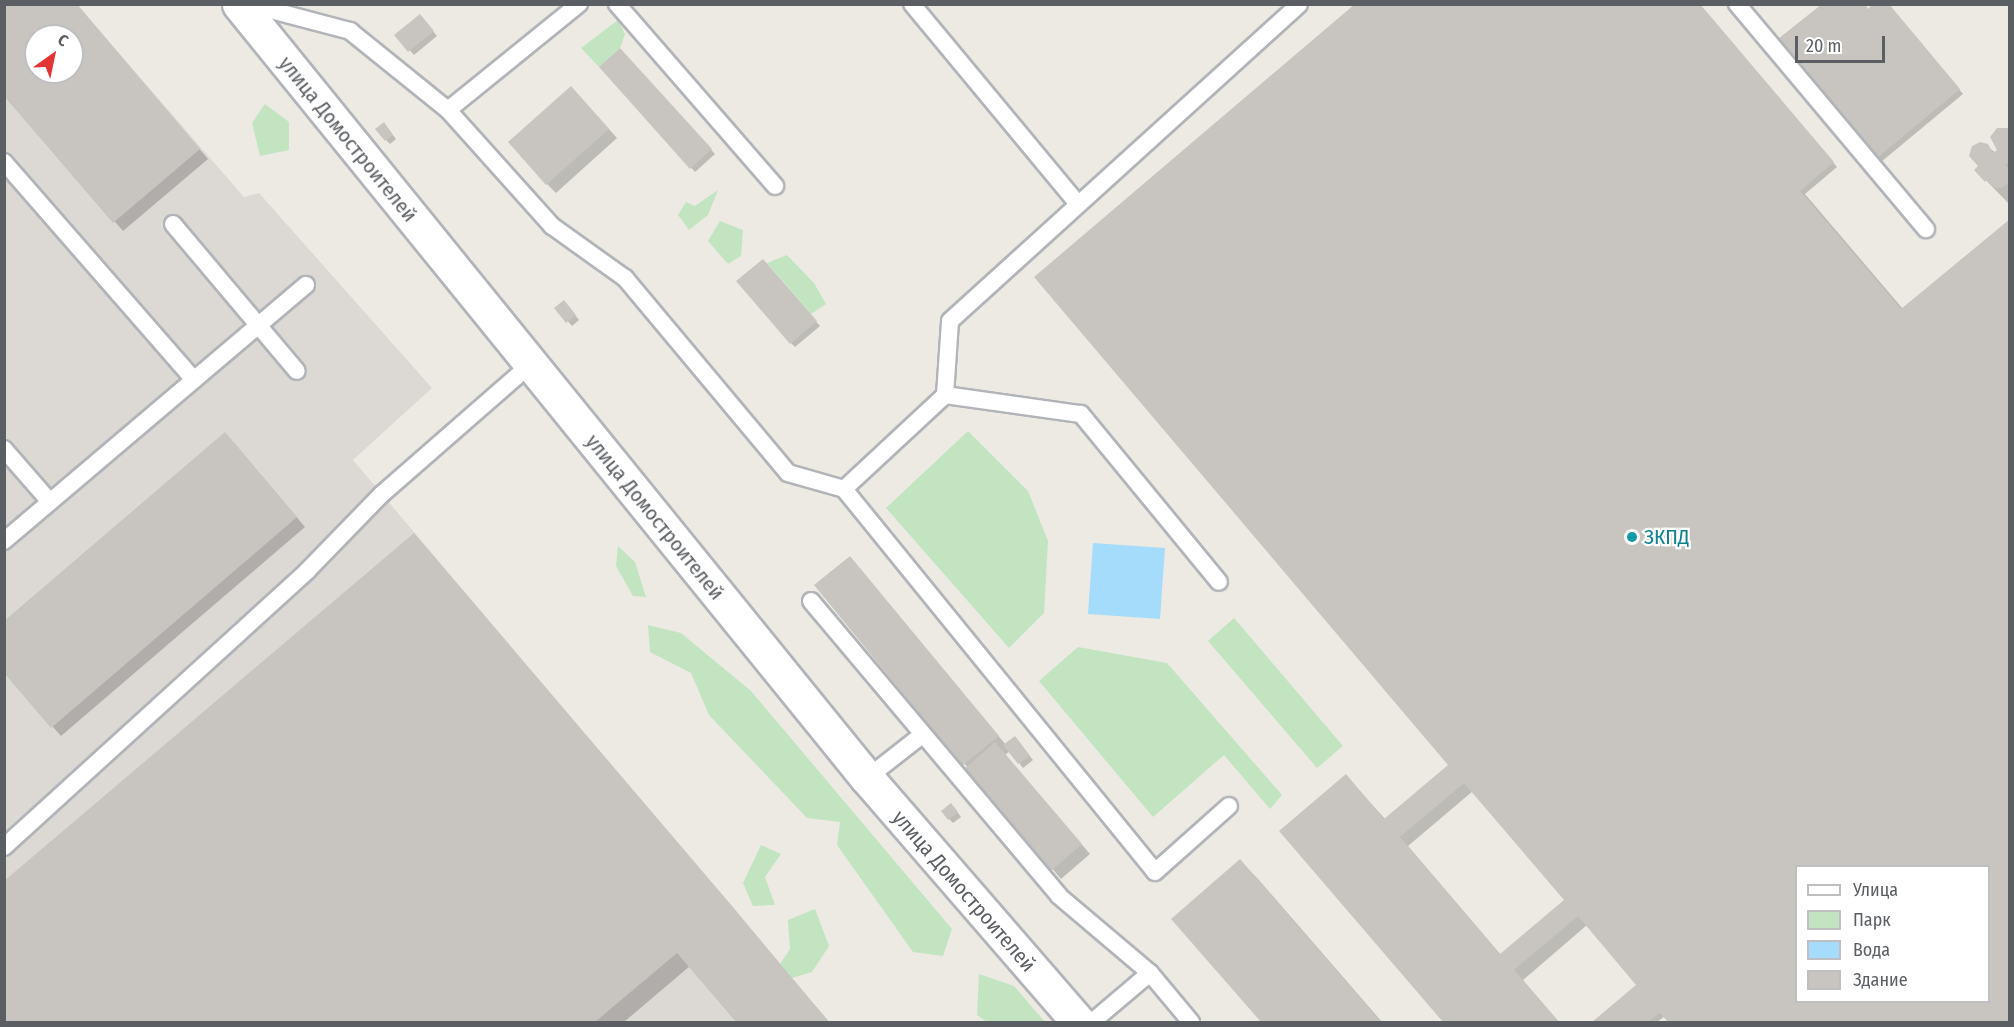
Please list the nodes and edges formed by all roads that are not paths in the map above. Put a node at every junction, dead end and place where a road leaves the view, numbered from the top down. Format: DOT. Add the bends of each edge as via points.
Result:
graph roads {
  1 [pos="239,4"];
  2 [pos="248,4"];
  3 [pos="579,4"];
  4 [pos="617,4"];
  5 [pos="912,4"];
  6 [pos="1742,6"];
  7 [pos="1288,8"];
  8 [pos="448,110"];
  9 [pos="4,162"];
  10 [pos="775,186"];
  11 [pos="1077,203"];
  12 [pos="173,224"];
  13 [pos="1926,229"];
  14 [pos="306,285"];
  15 [pos="258,326"];
  16 [pos="531,364"];
  17 [pos="297,371"];
  18 [pos="194,380"];
  19 [pos="945,395"];
  20 [pos="4,449"];
  21 [pos="844,489"];
  22 [pos="50,502"];
  23 [pos="4,542"];
  24 [pos="1219,582"];
  25 [pos="811,601"];
  26 [pos="922,735"];
  27 [pos="867,778"];
  28 [pos="1229,807"];
  29 [pos="4,847"];
  30 [pos="1150,973"];
  31 [pos="1078,1023"];
  32 [pos="1092,1023"];
  33 [pos="1191,1023"];
  1 -- 16 [label="street, улица Домостроителей"];
  2 -- 8 [label="lane" via="350,31"];
  3 -- 8 [label="lane"];
  4 -- 10 [label="lane"];
  5 -- 11 [label="lane"];
  6 -- 13 [label="lane"];
  7 -- 11 [label="lane"];
  8 -- 21 [label="lane" via="552,226 625,278 788,473"];
  9 -- 18 [label="lane"];
  11 -- 19 [label="lane" via="950,321"];
  12 -- 15 [label="lane"];
  14 -- 15 [label="lane"];
  15 -- 17 [label="lane"];
  15 -- 18 [label="lane"];
  16 -- 27 [label="street, улица Домостроителей"];
  16 -- 29 [label="lane" via="382,494 308,570"];
  18 -- 22 [label="lane"];
  19 -- 21 [label="lane"];
  19 -- 24 [label="lane" via="1081,414"];
  20 -- 22 [label="lane"];
  21 -- 28 [label="lane" via="1155,872"];
  22 -- 23 [label="lane"];
  25 -- 26 [label="lane"];
  26 -- 27 [label="lane"];
  26 -- 30 [label="lane" via="1059,896"];
  27 -- 31 [label="street, улица Домостроителей"];
  30 -- 32 [label="lane"];
  30 -- 33 [label="lane"];
}
